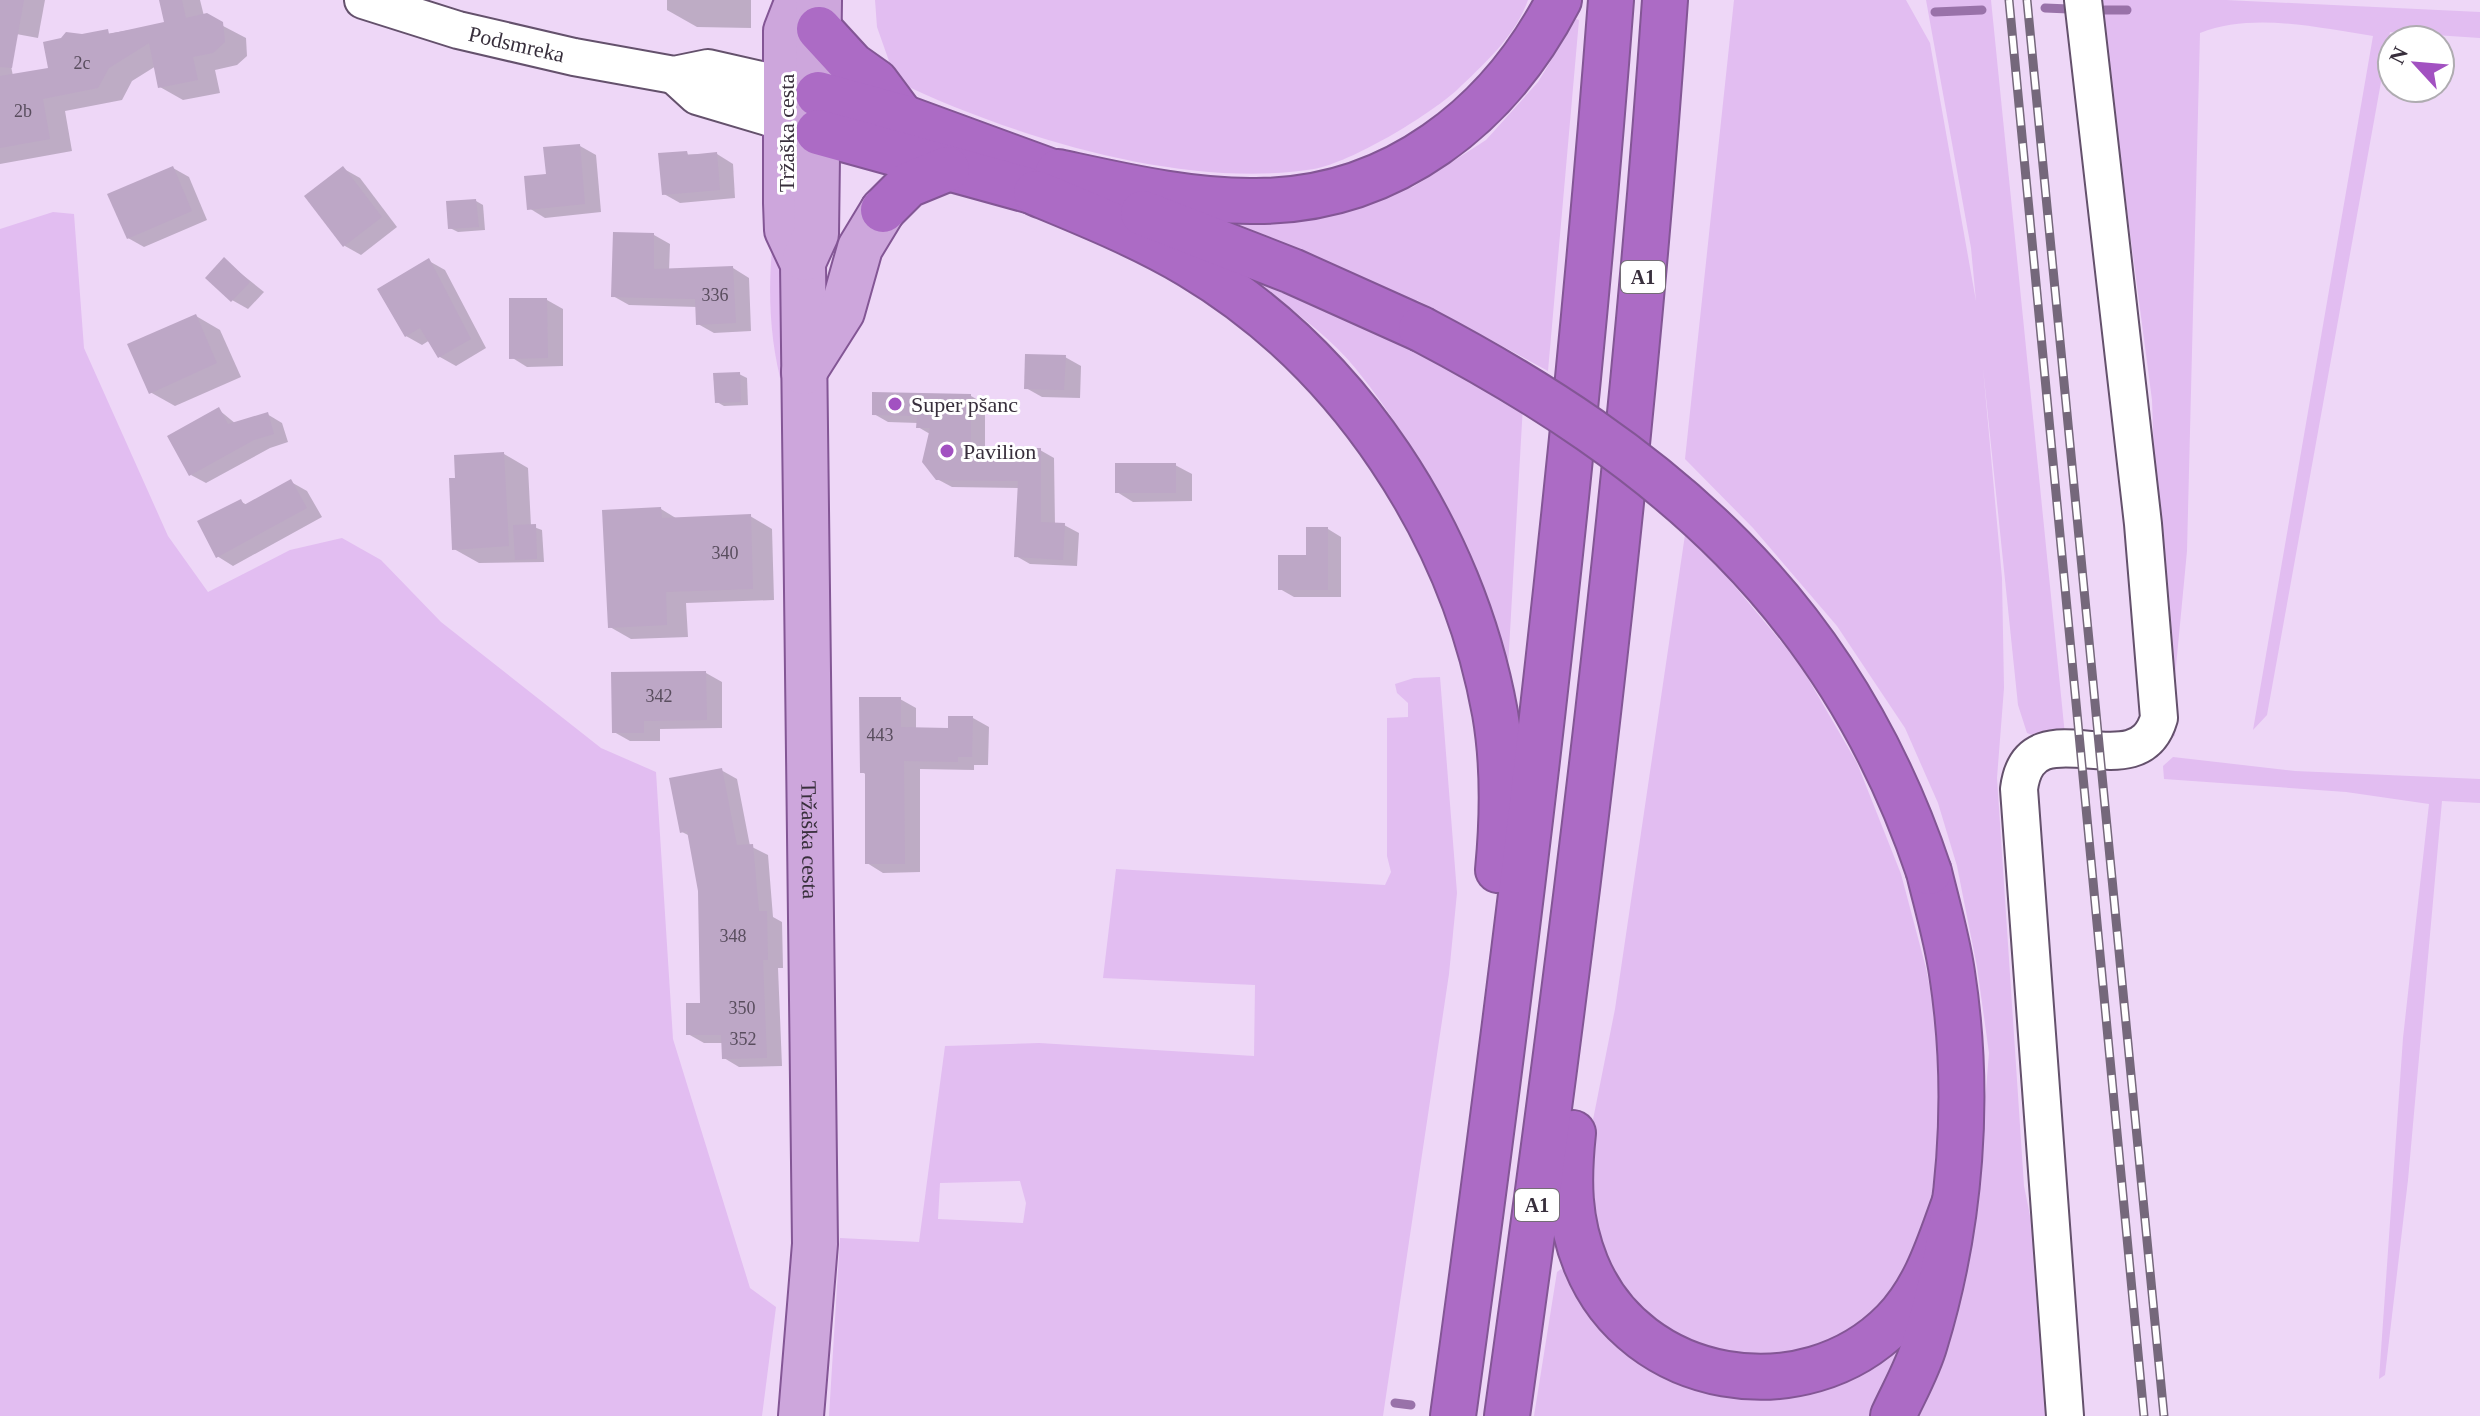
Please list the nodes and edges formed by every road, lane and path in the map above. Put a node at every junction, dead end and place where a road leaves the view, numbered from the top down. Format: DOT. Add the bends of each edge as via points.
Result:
graph roads {
  1 [pos="363,0"];
  2 [pos="1559,0"];
  3 [pos="1611,0"];
  4 [pos="1665,0"];
  5 [pos="2083,0"];
  6 [pos="812,10"];
  7 [pos="802,108"];
  8 [pos="902,117"];
  9 [pos="947,169"];
  10 [pos="1047,182"];
  11 [pos="883,210"];
  12 [pos="804,372"];
  13 [pos="1565,993"];
  14 [pos="1507,1022"];
  15 [pos="1954,1204"];
  16 [pos="801,1416"];
  17 [pos="1453,1416"];
  18 [pos="1507,1416"];
  19 [pos="1893,1416"];
  20 [pos="2065,1416"];
  1 -- 7 [label="street, Podsmreka" via="525,47 674,75 697,96"];
  2 -- 10 [label="highway" via="1521,64 1467,123 1429,151 1358,184 1295,199 1215,200"];
  3 -- 14 [label="highway, A1" via="1564,535"];
  4 -- 13 [label="highway, A1" via="1616,553"];
  5 -- 20 [label="street" via="2143,524 2159,718 2155,731 2137,748 2040,752 2028,759 2020,780"];
  6 -- 7 [label="main road, Tržaška cesta"];
  6 -- 8 [label="highway" via="852,65 876,82"];
  7 -- 8 [label="highway"];
  7 -- 9 [label="highway"];
  7 -- 12 [label="main road, Tržaška cesta" via="816,234 803,264"];
  8 -- 10 [label="highway"];
  9 -- 10 [label="highway"];
  9 -- 11 [label="highway" via="908,185"];
  10 -- 14 [label="highway" via="1228,291 1273,327 1332,384 1376,437 1422,510 1466,608 1495,715 1502,821 1491,966"];
  10 -- 15 [label="highway, bridge" via="1292,271 1421,329 1595,432 1675,492 1748,562 1817,646 1853,701 1900,791 1929,872 1952,972 1961,1056"];
  11 -- 12 [label="main road" via="860,248 842,312"];
  12 -- 16 [label="main road, Tržaška cesta" via="815,1244"];
  13 -- 15 [label="highway" via="1581,1062 1568,1177 1576,1236 1599,1291 1640,1337 1670,1356 1729,1377 1762,1379 1821,1369 1850,1356 1873,1341 1915,1297"];
  13 -- 18 [label="highway, A1"];
  14 -- 17 [label="highway, A1"];
  15 -- 19 [label="highway" via="1924,1346"];
}
